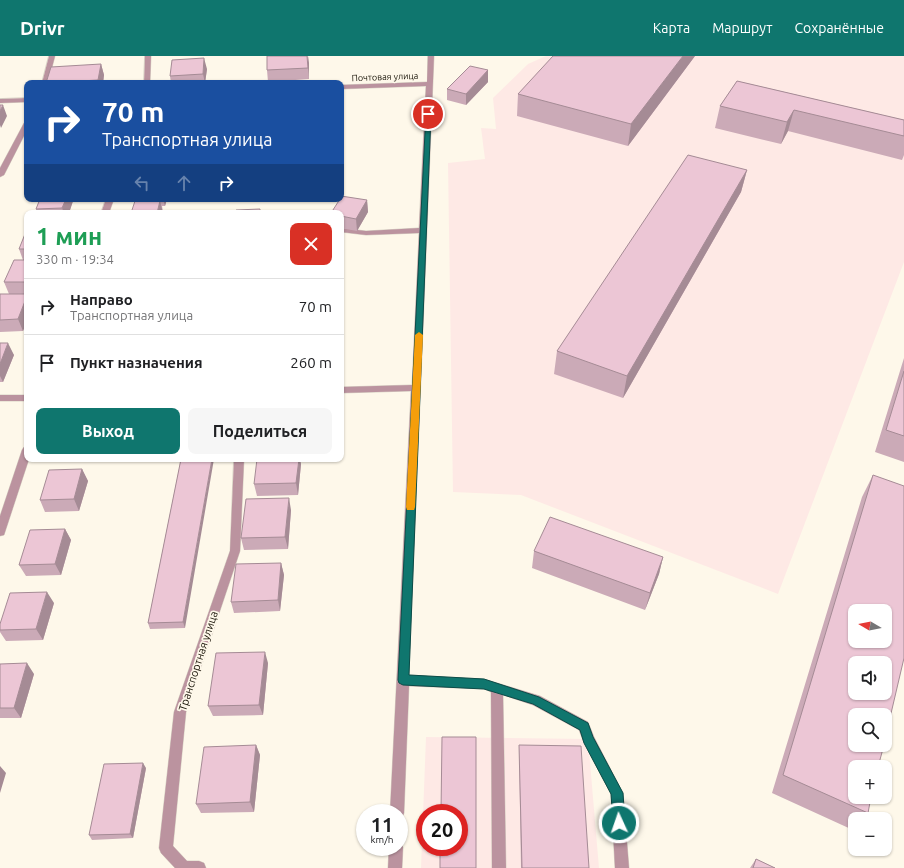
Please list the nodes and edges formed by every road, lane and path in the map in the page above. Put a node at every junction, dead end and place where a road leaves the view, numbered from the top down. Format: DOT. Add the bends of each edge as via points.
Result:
graph roads {
  1 [pos="52,56"];
  2 [pos="148,56"];
  3 [pos="431,56"];
  4 [pos="46,80"];
  5 [pos="147,80"];
  6 [pos="430,84"];
  7 [pos="344,87"];
  8 [pos="24,100"];
  9 [pos="0,101"];
  10 [pos="24,129"];
  11 [pos="0,176"];
  12 [pos="344,230"];
  13 [pos="423,230"];
  14 [pos="416,388"];
  15 [pos="344,390"];
  16 [pos="0,398"];
  17 [pos="24,398"];
  18 [pos="24,459"];
  19 [pos="239,462"];
  20 [pos="0,532"];
  21 [pos="403,680"];
  22 [pos="496,688"];
  23 [pos="397,804"];
  24 [pos="396,856"];
  25 [pos="199,868"];
  26 [pos="395,868"];
  27 [pos="499,868"];
  28 [pos="622,868"];
  1 -- 4 [label="street"];
  2 -- 5 [label="street"];
  3 -- 6 [label="street"];
  6 -- 7 [label="street, Почтовая улица"];
  6 -- 13 [label="street"];
  8 -- 9 [label="street"];
  10 -- 11 [label="street"];
  12 -- 13 [label="street" via="366,233"];
  13 -- 14 [label="street"];
  14 -- 15 [label="street"];
  14 -- 21 [label="street"];
  16 -- 17 [label="street"];
  18 -- 20 [label="street"];
  19 -- 25 [label="street, Транспортная улица" via="235,551 180,712 166,848 184,868"];
  21 -- 22 [label="street" via="484,684"];
  21 -- 23 [label="street"];
  22 -- 27 [label="street"];
  22 -- 28 [label="street" via="536,700 584,726 588,739 617,793"];
  24 -- 26 [label="street"];
}
